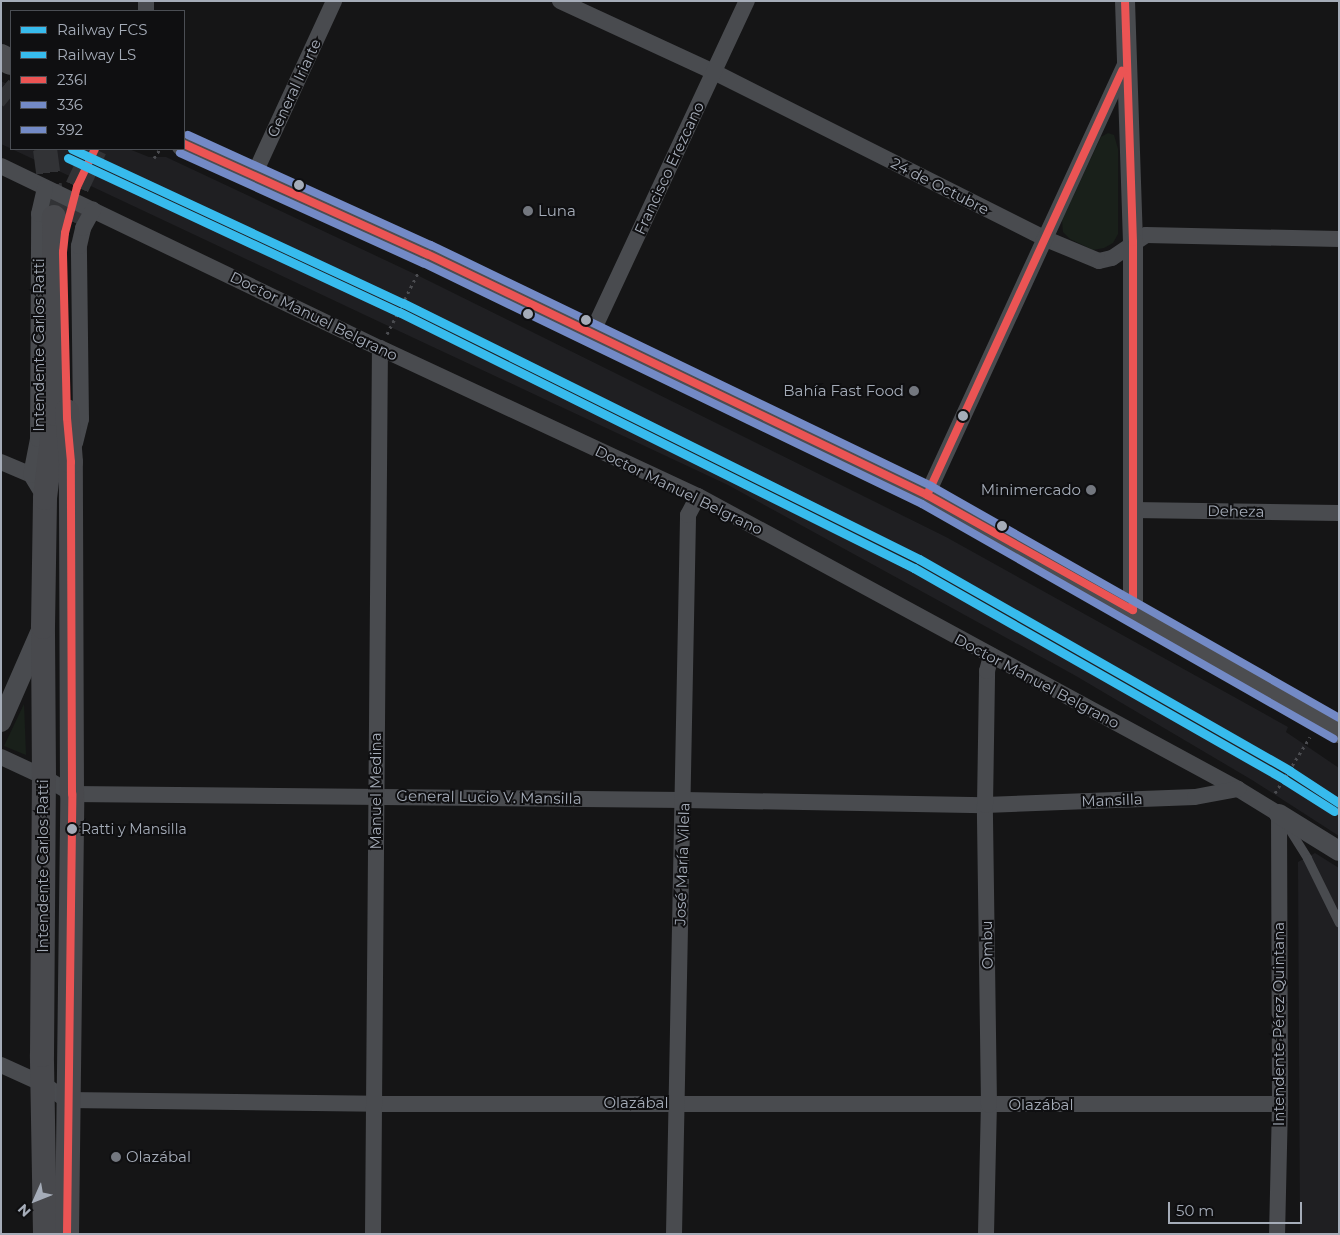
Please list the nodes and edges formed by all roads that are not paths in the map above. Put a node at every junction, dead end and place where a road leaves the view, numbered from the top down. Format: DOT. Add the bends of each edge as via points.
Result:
graph roads {
  1 [pos="334,1"];
  2 [pos="560,1"];
  3 [pos="747,1"];
  4 [pos="1125,1"];
  5 [pos="1127,61"];
  6 [pos="714,72"];
  7 [pos="185,144"];
  8 [pos="1,166"];
  9 [pos="254,175"];
  10 [pos="45,188"];
  11 [pos="93,210"];
  12 [pos="1046,239"];
  13 [pos="1339,240"];
  14 [pos="1134,242"];
  15 [pos="591,335"];
  16 [pos="380,348"];
  17 [pos="1,462"];
  18 [pos="71,462"];
  19 [pos="31,475"];
  20 [pos="927,495"];
  21 [pos="698,496"];
  22 [pos="45,498"];
  23 [pos="1133,510"];
  24 [pos="1339,513"];
  25 [pos="1132,610"];
  26 [pos="43,626"];
  27 [pos="991,656"];
  28 [pos="1,722"];
  29 [pos="1339,730"];
  30 [pos="1,757"];
  31 [pos="44,777"];
  32 [pos="1238,789"];
  33 [pos="72,794"];
  34 [pos="376,796"];
  35 [pos="684,800"];
  36 [pos="985,805"];
  37 [pos="1279,814"];
  38 [pos="1339,851"];
  39 [pos="1339,923"];
  40 [pos="1,1065"];
  41 [pos="43,1084"];
  42 [pos="67,1100"];
  43 [pos="675,1103"];
  44 [pos="375,1104"];
  45 [pos="1280,1104"];
  46 [pos="989,1105"];
  47 [pos="45,1234"];
  48 [pos="66,1234"];
  49 [pos="372,1234"];
  50 [pos="674,1234"];
  51 [pos="986,1234"];
  52 [pos="1278,1234"];
  1 -- 9 [label="street, General Iriarte"];
  2 -- 6 [label="street, 24 de Octubre"];
  3 -- 6 [label="street, Francisco Erezcano"];
  4 -- 5 [label="street"];
  5 -- 12 [label="street"];
  5 -- 14 [label="street"];
  6 -- 12 [label="street, 24 de Octubre"];
  6 -- 15 [label="street, Francisco Erezcano"];
  7 -- 9 [label="main road"];
  8 -- 10 [label="street, Doctor Manuel Belgrano"];
  9 -- 15 [label="main road" via="427,254"];
  10 -- 11 [label="street, Doctor Manuel Belgrano"];
  10 -- 19 [label="street, Intendente Carlos Ratti" via="39,214 38,439"];
  11 -- 16 [label="street, Doctor Manuel Belgrano"];
  11 -- 18 [label="street, Intendente Carlos Ratti" via="83,228 79,246 81,419"];
  12 -- 14 [label="street, 24 de Octubre" via="1099,261 1112,258"];
  12 -- 20 [label="street"];
  13 -- 14 [label="street, 24 de Octubre" via="1146,235"];
  14 -- 23 [label="street"];
  15 -- 20 [label="main road"];
  16 -- 21 [label="street, Doctor Manuel Belgrano"];
  16 -- 34 [label="street, Manuel Medina"];
  17 -- 19 [label="street"];
  18 -- 22 [label="main road, Intendente Carlos Ratti" via="61,219 55,414"];
  18 -- 33 [label="main road, Intendente Carlos Ratti"];
  19 -- 22 [label="street"];
  20 -- 25 [label="main road"];
  21 -- 27 [label="street, Doctor Manuel Belgrano"];
  21 -- 35 [label="street, José María Vilela" via="688,515"];
  22 -- 26 [label="main road, Intendente Carlos Ratti"];
  23 -- 24 [label="street, Deheza"];
  23 -- 25 [label="street"];
  25 -- 29 [label="main road"];
  26 -- 28 [label="street"];
  26 -- 31 [label="main road, Intendente Carlos Ratti"];
  27 -- 32 [label="street, Doctor Manuel Belgrano"];
  27 -- 36 [label="street, Ombu" via="987,671"];
  30 -- 31 [label="street"];
  31 -- 33 [label="street"];
  31 -- 41 [label="main road, Intendente Carlos Ratti"];
  32 -- 36 [label="street, Mansilla" via="1195,797"];
  32 -- 37 [label="street, Doctor Manuel Belgrano"];
  33 -- 34 [label="street, General Lucio V. Mansilla"];
  33 -- 42 [label="main road, Intendente Carlos Ratti"];
  34 -- 35 [label="street, General Lucio V. Mansilla"];
  34 -- 44 [label="street, Manuel Medina"];
  35 -- 36 [label="street, General Lucio V. Mansilla"];
  35 -- 43 [label="street, José María Vilela"];
  36 -- 46 [label="street, Ombu"];
  37 -- 38 [label="street, Doctor Manuel Belgrano"];
  37 -- 39 [label="lane" via="1307,858"];
  37 -- 45 [label="street, Intendente Pérez Quintana"];
  40 -- 41 [label="street"];
  41 -- 42 [label="street"];
  41 -- 47 [label="main road, Intendente Carlos Ratti"];
  42 -- 44 [label="street, Olazábal"];
  42 -- 48 [label="main road, Intendente Carlos Ratti"];
  43 -- 44 [label="street, Olazábal"];
  43 -- 46 [label="street, Olazábal"];
  43 -- 50 [label="street, José María Vilela"];
  44 -- 49 [label="street, Manuel Medina"];
  45 -- 46 [label="street, Olazábal"];
  45 -- 52 [label="street, Intendente Pérez Quintana"];
  46 -- 51 [label="street, Ombu"];
}
